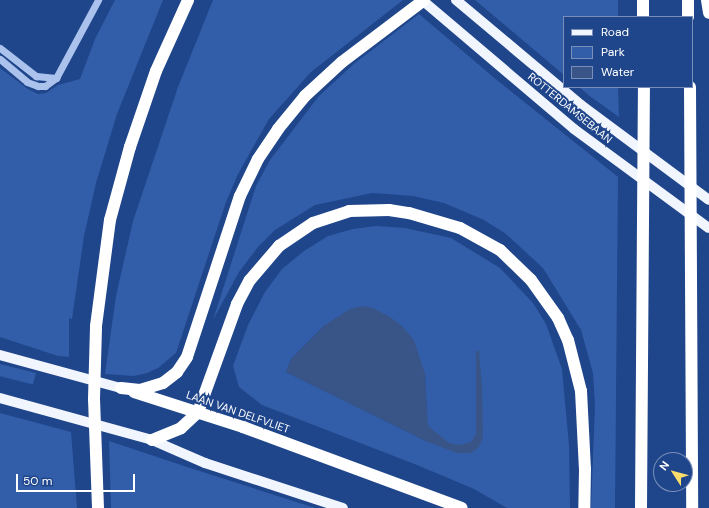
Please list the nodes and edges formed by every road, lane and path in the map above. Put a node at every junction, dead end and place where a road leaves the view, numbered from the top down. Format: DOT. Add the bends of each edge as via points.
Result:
graph roads {
  1 [pos="98,0"];
  2 [pos="188,0"];
  3 [pos="423,0"];
  4 [pos="456,0"];
  5 [pos="643,0"];
  6 [pos="688,0"];
  7 [pos="707,0"];
  8 [pos="709,13"];
  9 [pos="644,16"];
  10 [pos="688,16"];
  11 [pos="0,48"];
  12 [pos="0,59"];
  13 [pos="56,78"];
  14 [pos="644,88"];
  15 [pos="690,88"];
  16 [pos="709,200"];
  17 [pos="709,228"];
  18 [pos="0,355"];
  19 [pos="121,388"];
  20 [pos="0,398"];
  21 [pos="198,412"];
  22 [pos="152,440"];
  23 [pos="98,508"];
  24 [pos="343,508"];
  25 [pos="462,508"];
  26 [pos="584,508"];
  27 [pos="642,508"];
  28 [pos="692,508"];
  1 -- 13 [label="lane"];
  2 -- 23 [label="highway" via="156,71 130,147 110,220 96,326 95,467"];
  3 -- 17 [label="main road, ROTTERDAMSEBAAN" via="574,129"];
  3 -- 19 [label="highway" via="342,62 305,96 258,159 240,196 186,357 177,372 150,388"];
  4 -- 16 [label="main road, ROTTERDAMSEBAAN" via="581,105"];
  5 -- 9 [label="highway"];
  6 -- 10 [label="highway"];
  7 -- 8 [label="highway"];
  11 -- 13 [label="lane" via="36,76"];
  12 -- 13 [label="lane" via="27,82 38,86 45,86"];
  14 -- 27 [label="highway"];
  15 -- 28 [label="highway"];
  18 -- 19 [label="main road, LAAN VAN DELFVLIET"];
  19 -- 21 [label="highway, LAAN VAN DELFVLIET"];
  20 -- 22 [label="main road"];
  21 -- 22 [label="highway" via="181,428"];
  21 -- 25 [label="highway, LAAN VAN DELFVLIET"];
  21 -- 26 [label="highway" via="237,304 250,280 279,246 313,223 349,211 388,210 427,217 460,228 500,250 531,280 558,318 568,340 581,391"];
  22 -- 24 [label="main road" via="205,463"];
}
